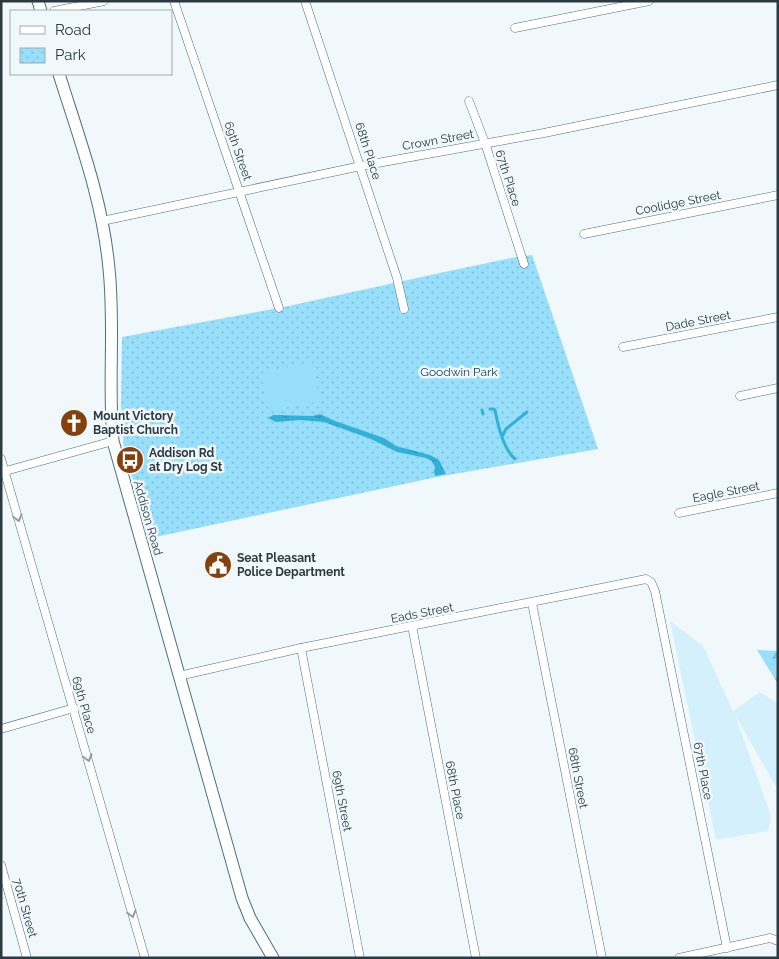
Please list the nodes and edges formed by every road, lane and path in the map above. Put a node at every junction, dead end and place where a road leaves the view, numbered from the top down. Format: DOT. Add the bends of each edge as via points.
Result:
graph roads {
  1 [pos="104,1"];
  2 [pos="174,1"];
  3 [pos="305,1"];
  4 [pos="649,1"];
  5 [pos="59,10"];
  6 [pos="515,28"];
  7 [pos="59,75"];
  8 [pos="778,85"];
  9 [pos="468,101"];
  10 [pos="485,143"];
  11 [pos="361,166"];
  12 [pos="239,190"];
  13 [pos="778,195"];
  14 [pos="102,221"];
  15 [pos="584,234"];
  16 [pos="524,264"];
  17 [pos="279,308"];
  18 [pos="404,309"];
  19 [pos="778,317"];
  20 [pos="623,347"];
  21 [pos="778,388"];
  22 [pos="740,396"];
  23 [pos="113,440"];
  24 [pos="1,459"];
  25 [pos="3,472"];
  26 [pos="778,493"];
  27 [pos="679,513"];
  28 [pos="656,598"];
  29 [pos="532,603"];
  30 [pos="412,626"];
  31 [pos="301,648"];
  32 [pos="180,676"];
  33 [pos="74,708"];
  34 [pos="1,729"];
  35 [pos="1,864"];
  36 [pos="778,942"];
  37 [pos="727,948"];
  38 [pos="27,958"];
  39 [pos="144,958"];
  40 [pos="273,958"];
  41 [pos="360,958"];
  42 [pos="476,958"];
  43 [pos="602,958"];
  44 [pos="679,958"];
  1 -- 5 [label="street"];
  2 -- 12 [label="street, 69th Street"];
  3 -- 11 [label="street, 68th Place"];
  4 -- 6 [label="street"];
  7 -- 14 [label="main road, Addison Road" via="88,161"];
  8 -- 10 [label="street, Crown Street"];
  9 -- 10 [label="street, 67th Place"];
  10 -- 11 [label="street, Crown Street"];
  10 -- 16 [label="street, 67th Place"];
  11 -- 12 [label="street, Crown Street"];
  11 -- 18 [label="street, 68th Place"];
  12 -- 14 [label="street, Crown Street"];
  12 -- 17 [label="street, 69th Street"];
  13 -- 15 [label="street, Coolidge Street"];
  14 -- 23 [label="main road, Addison Road" via="111,293"];
  19 -- 20 [label="street, Dade Street"];
  21 -- 22 [label="street"];
  23 -- 25 [label="street"];
  23 -- 32 [label="main road, Addison Road"];
  24 -- 25 [label="street, 69th Place"];
  25 -- 33 [label="street, 69th Place, one-way"];
  26 -- 27 [label="street, Eagle Street"];
  28 -- 29 [label="street, Eads Street" via="651,582 644,578"];
  28 -- 37 [label="street, 67th Place"];
  29 -- 30 [label="street, Eads Street"];
  29 -- 43 [label="street, 68th Street"];
  30 -- 31 [label="street, Eads Street"];
  30 -- 42 [label="street, 68th Place"];
  31 -- 32 [label="street, Eads Street"];
  31 -- 41 [label="street, 69th Street"];
  32 -- 40 [label="main road, Addison Road" via="242,898"];
  33 -- 34 [label="street"];
  33 -- 39 [label="street, 69th Place, one-way"];
  35 -- 38 [label="street, 70th Street"];
  36 -- 37 [label="street" via="770,938"];
  37 -- 44 [label="street"];
}
